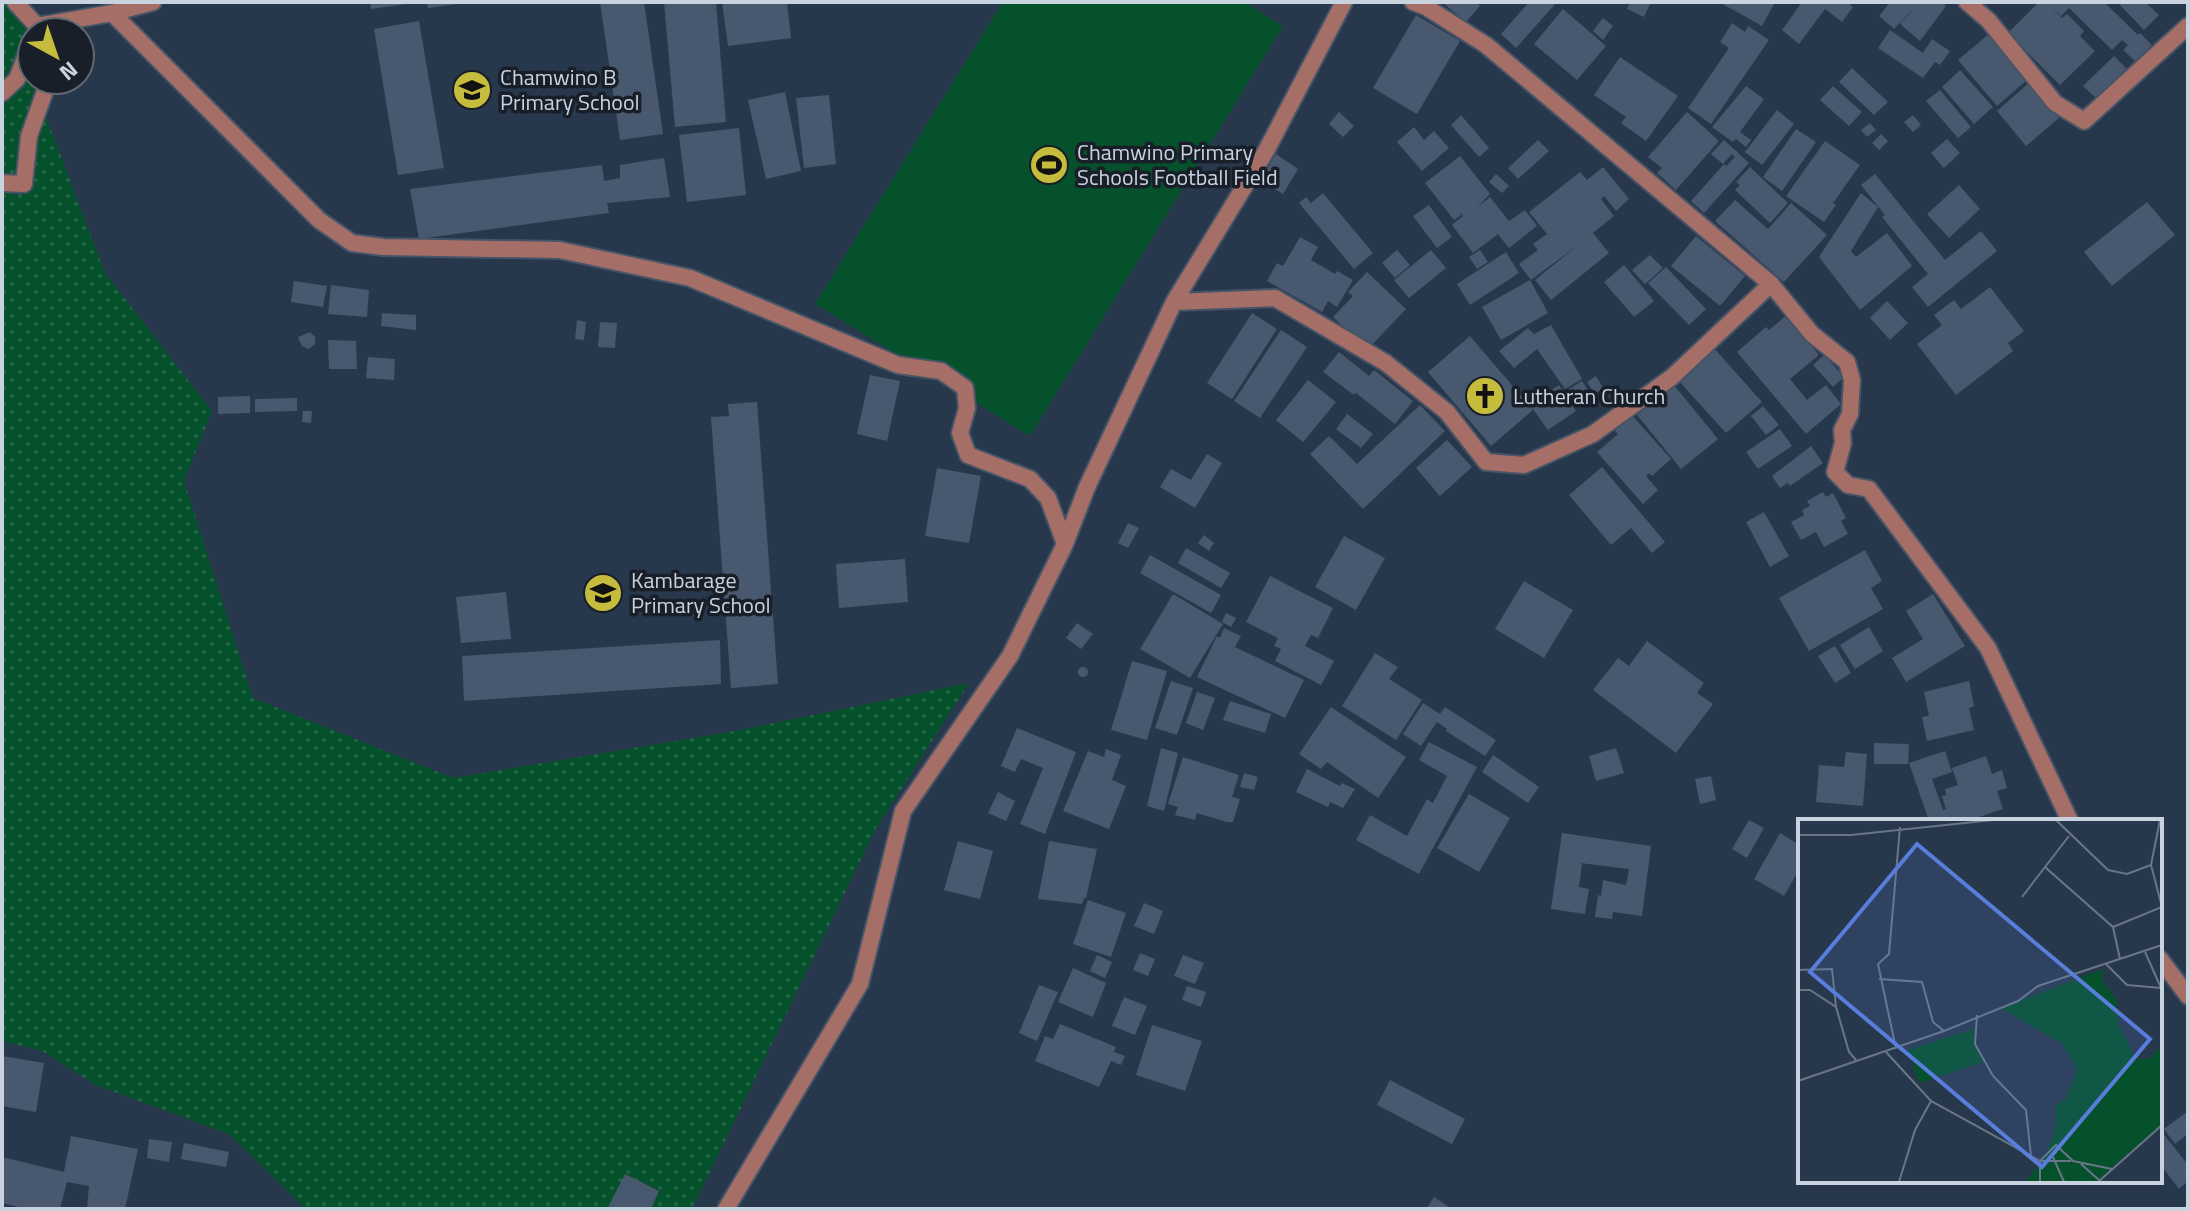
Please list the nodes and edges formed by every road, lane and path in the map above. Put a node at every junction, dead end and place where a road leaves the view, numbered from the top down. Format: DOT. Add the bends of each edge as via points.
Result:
graph roads {
  1 [pos="153,2"];
  2 [pos="1344,2"];
  3 [pos="1413,2"];
  4 [pos="1967,2"];
  5 [pos="112,13"];
  6 [pos="96,17"];
  7 [pos="2188,26"];
  8 [pos="43,96"];
  9 [pos="2,183"];
  10 [pos="1771,284"];
  11 [pos="1174,302"];
  12 [pos="1065,544"];
  13 [pos="2069,819"];
  14 [pos="2162,962"];
  15 [pos="2188,996"];
  16 [pos="726,1209"];
  1 -- 5 [label="street"];
  2 -- 11 [label="street" via="1266,151"];
  3 -- 10 [label="street" via="1486,45"];
  4 -- 7 [label="street" via="1989,21 2055,103 2084,121"];
  5 -- 6 [label="street"];
  5 -- 12 [label="street" via="319,220 352,243 560,250 690,278 898,365 941,371 965,388 967,408 960,433 968,455 1030,479 1048,498"];
  8 -- 9 [label="street" via="29,136 24,184"];
  10 -- 11 [label="street" via="1672,377 1593,434 1524,465 1486,462 1447,412 1386,363 1275,298"];
  10 -- 13 [label="street" via="1812,334 1847,362 1850,414 1835,472 1848,485 1869,489 1988,648"];
  11 -- 12 [label="street"];
  12 -- 16 [label="street" via="1010,656 903,811 860,984"];
  14 -- 15 [label="street"];
}
